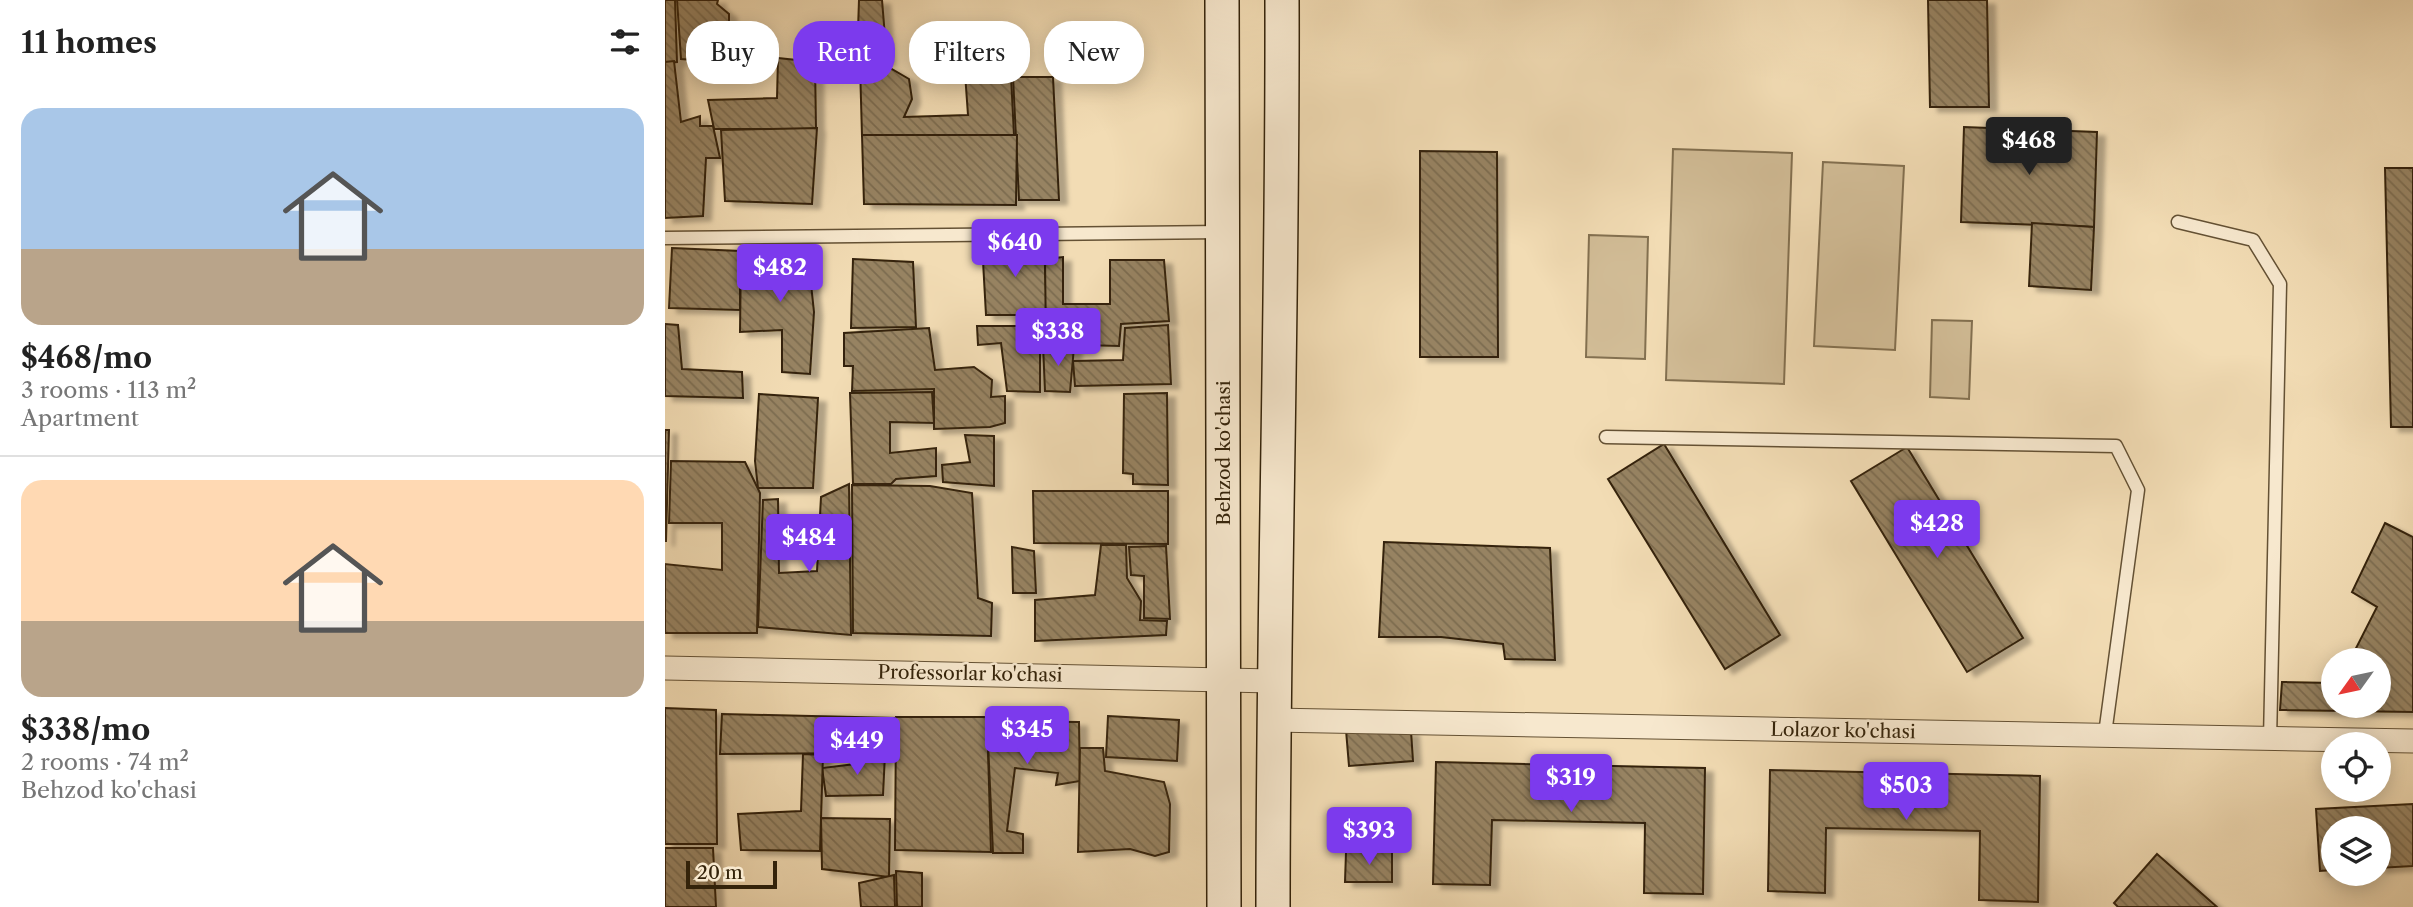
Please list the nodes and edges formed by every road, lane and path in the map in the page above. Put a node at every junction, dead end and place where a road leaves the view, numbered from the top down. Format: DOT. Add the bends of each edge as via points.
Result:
graph roads {
  1 [pos="1222,0"];
  2 [pos="1282,0"];
  3 [pos="2178,222"];
  4 [pos="1223,232"];
  5 [pos="665,238"];
  6 [pos="1606,437"];
  7 [pos="665,668"];
  8 [pos="1223,678"];
  9 [pos="1275,681"];
  10 [pos="1273,720"];
  11 [pos="2105,734"];
  12 [pos="2270,740"];
  13 [pos="2413,741"];
  14 [pos="1224,907"];
  15 [pos="1273,907"];
  1 -- 4 [label="street, Behzod ko'chasi"];
  2 -- 9 [label="street"];
  3 -- 12 [label="lane" via="2253,240 2280,284"];
  4 -- 5 [label="lane"];
  4 -- 8 [label="street, Behzod ko'chasi"];
  6 -- 11 [label="lane" via="2116,446 2138,490"];
  7 -- 8 [label="street, Professorlar ko'chasi"];
  8 -- 9 [label="street, Professorlar ko'chasi"];
  8 -- 14 [label="street, Behzod ko'chasi"];
  9 -- 10 [label="street"];
  10 -- 11 [label="street, Lolazor ko'chasi"];
  10 -- 15 [label="street"];
  11 -- 12 [label="street, Lolazor ko'chasi"];
  12 -- 13 [label="street, Lolazor ko'chasi"];
}
